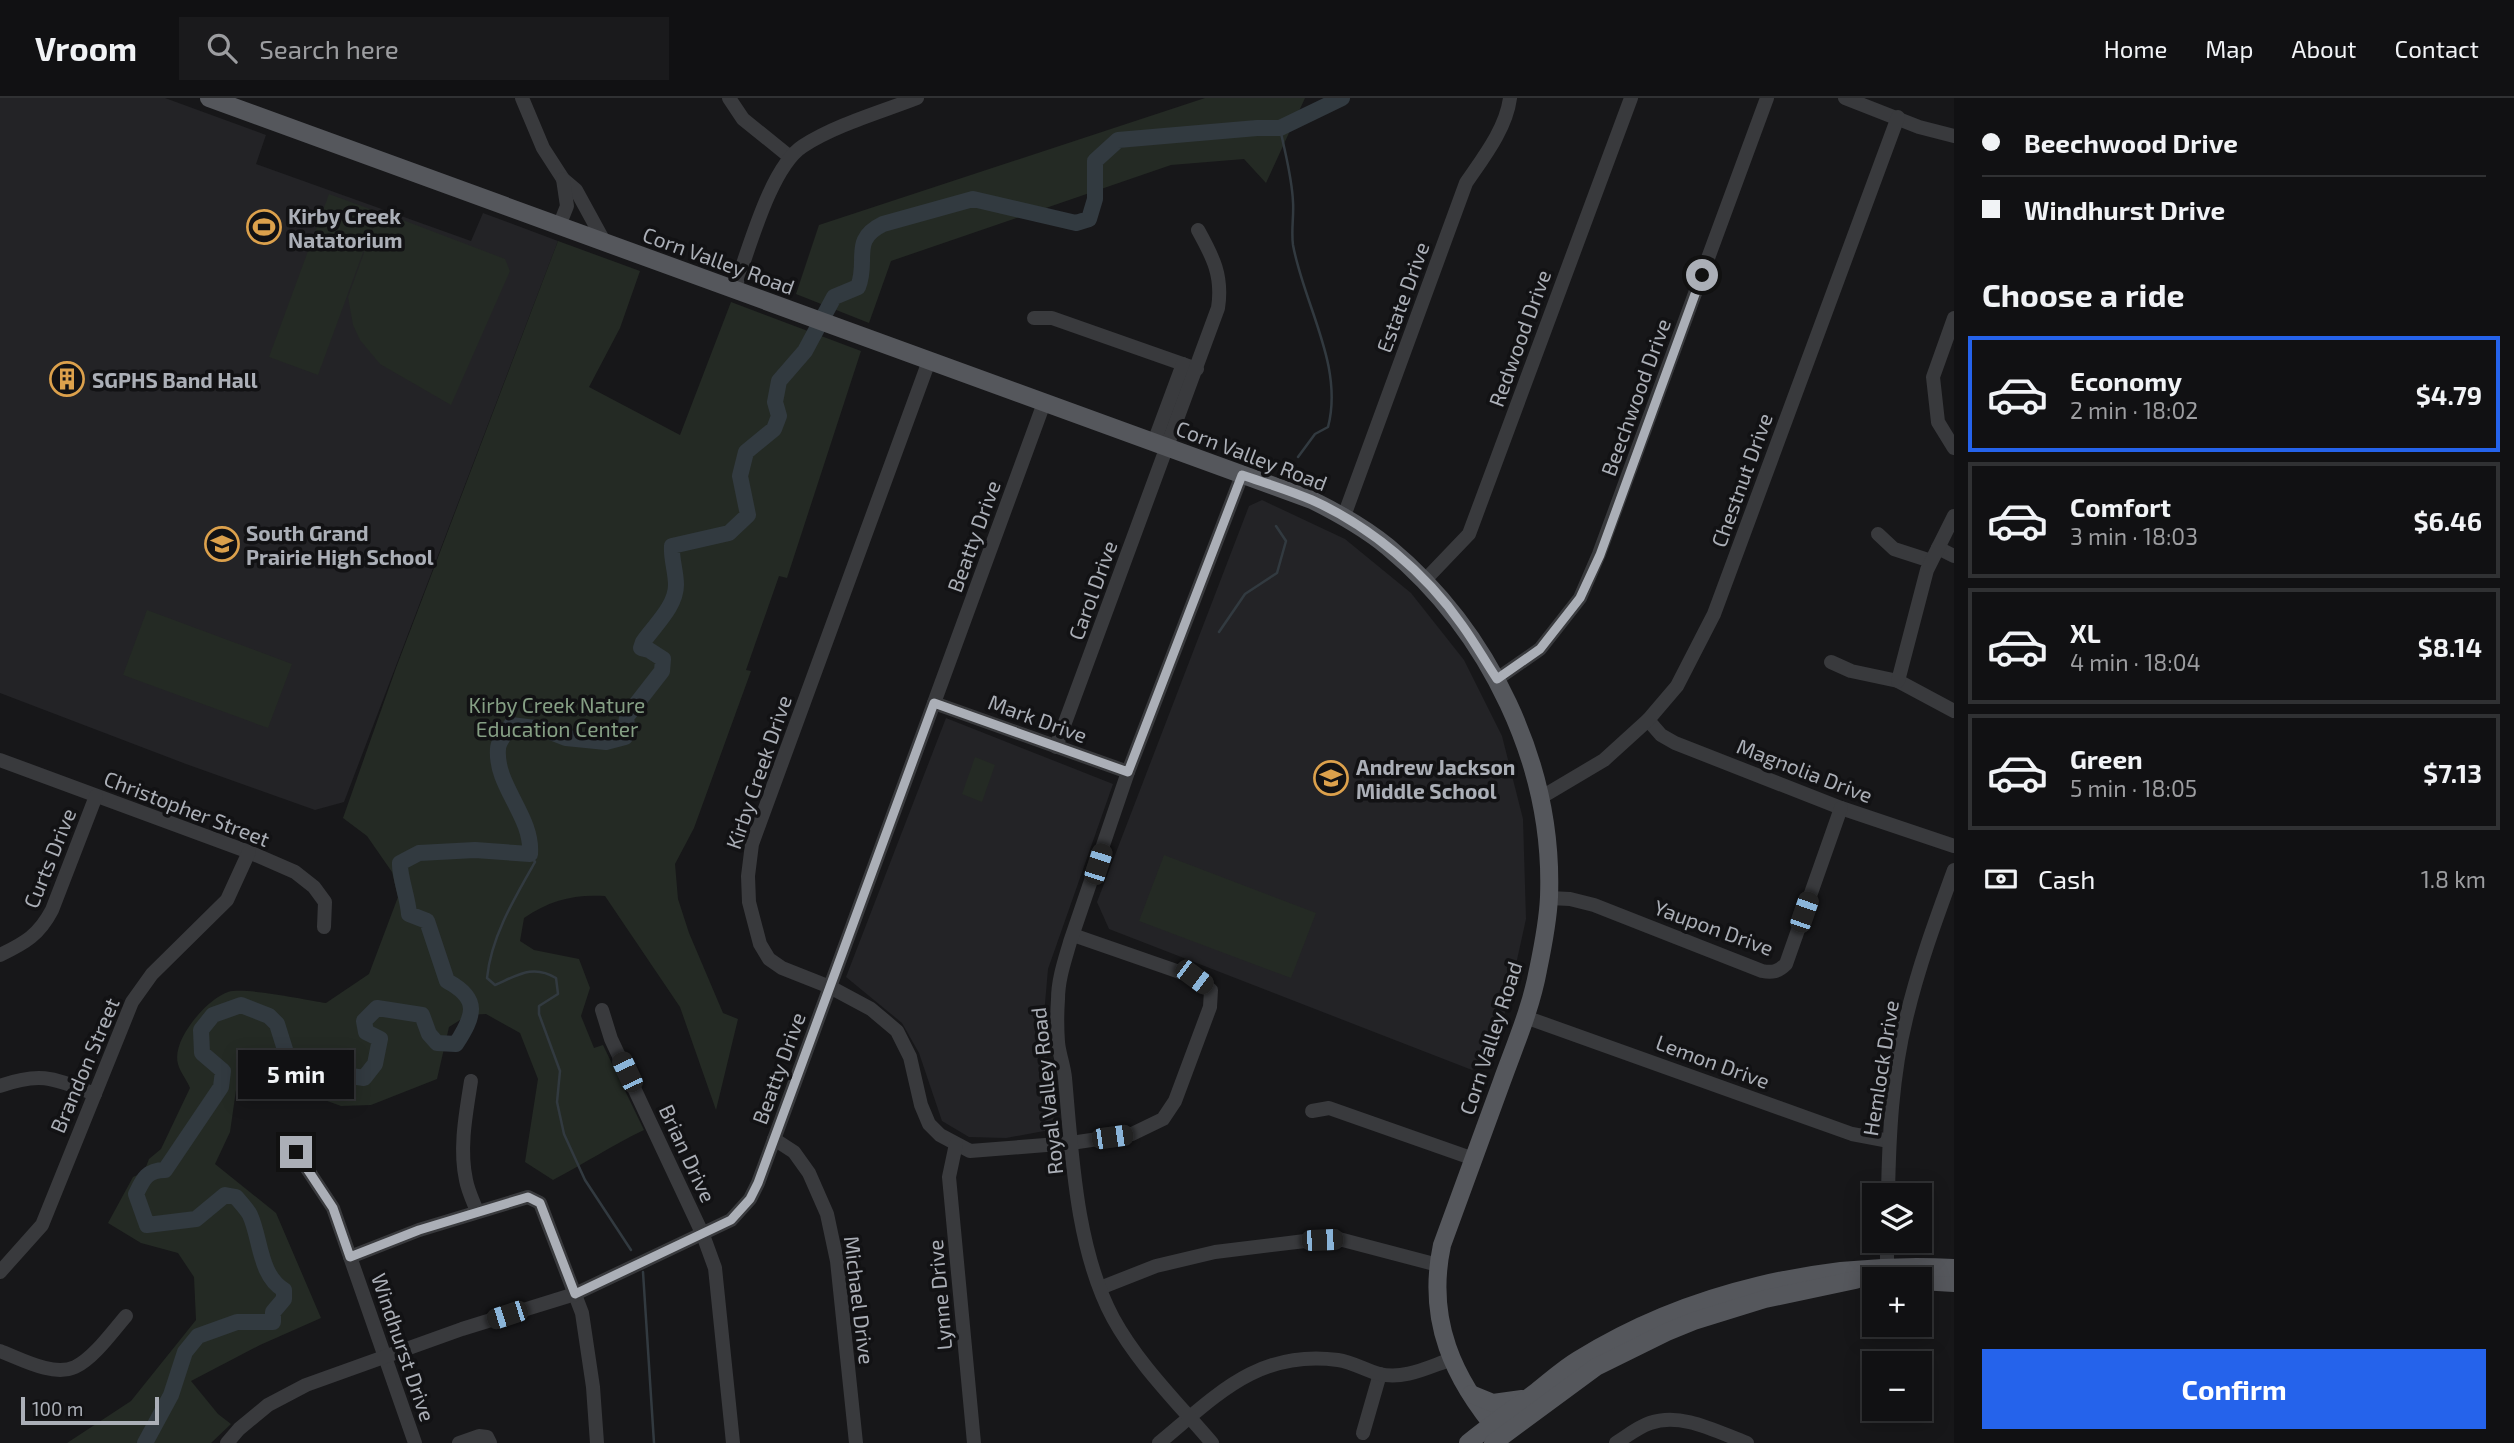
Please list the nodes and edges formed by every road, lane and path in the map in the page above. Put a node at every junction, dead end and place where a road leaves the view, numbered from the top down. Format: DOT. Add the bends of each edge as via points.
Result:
graph roads {
  1 [pos="209,98"];
  2 [pos="522,98"];
  3 [pos="729,98"];
  4 [pos="917,98"];
  5 [pos="1510,98"];
  6 [pos="1631,98"];
  7 [pos="1767,98"];
  8 [pos="1845,98"];
  9 [pos="1898,117"];
  10 [pos="1954,136"];
  11 [pos="790,157"];
  12 [pos="563,179"];
  13 [pos="559,226"];
  14 [pos="1198,230"];
  15 [pos="605,243"];
  16 [pos="734,290"];
  17 [pos="1034,318"];
  18 [pos="1954,318"];
  19 [pos="929,361"];
  20 [pos="1190,367"];
  21 [pos="1044,403"];
  22 [pos="1161,445"];
  23 [pos="1954,448"];
  24 [pos="1242,475"];
  25 [pos="1344,516"];
  26 [pos="1954,516"];
  27 [pos="1878,534"];
  28 [pos="1934,555"];
  29 [pos="1954,556"];
  30 [pos="1425,580"];
  31 [pos="1831,662"];
  32 [pos="1497,679"];
  33 [pos="1898,681"];
  34 [pos="934,703"];
  35 [pos="1954,711"];
  36 [pos="1648,720"];
  37 [pos="1056,747"];
  38 [pos="0,760"];
  39 [pos="1128,772"];
  40 [pos="96,796"];
  41 [pos="1540,798"];
  42 [pos="1841,808"];
  43 [pos="1954,846"];
  44 [pos="249,852"];
  45 [pos="1954,870"];
  46 [pos="1549,898"];
  47 [pos="324,927"];
  48 [pos="1073,935"];
  49 [pos="0,955"];
  50 [pos="830,986"];
  51 [pos="602,1010"];
  52 [pos="1525,1017"];
  53 [pos="471,1081"];
  54 [pos="0,1086"];
  55 [pos="94,1094"];
  56 [pos="1312,1111"];
  57 [pos="774,1139"];
  58 [pos="1889,1141"];
  59 [pos="1071,1143"];
  60 [pos="956,1144"];
  61 [pos="296,1152"];
  62 [pos="1474,1159"];
  63 [pos="1888,1183"];
  64 [pos="477,1211"];
  65 [pos="703,1235"];
  66 [pos="350,1257"];
  67 [pos="1438,1265"];
  68 [pos="1954,1268"];
  69 [pos="1932,1271"];
  70 [pos="0,1272"];
  71 [pos="1862,1273"];
  72 [pos="1862,1279"];
  73 [pos="1932,1282"];
  74 [pos="1954,1283"];
  75 [pos="1100,1288"];
  76 [pos="575,1294"];
  77 [pos="126,1316"];
  78 [pos="0,1351"];
  79 [pos="385,1356"];
  80 [pos="1452,1359"];
  81 [pos="1380,1374"];
  82 [pos="1471,1394"];
  83 [pos="1529,1397"];
  84 [pos="1190,1417"];
  85 [pos="1363,1433"];
  86 [pos="1499,1436"];
  87 [pos="485,1439"];
  88 [pos="227,1443"];
  89 [pos="415,1443"];
  90 [pos="459,1443"];
  91 [pos="597,1443"];
  92 [pos="733,1443"];
  93 [pos="856,1443"];
  94 [pos="974,1443"];
  95 [pos="1159,1443"];
  96 [pos="1212,1443"];
  97 [pos="1468,1443"];
  98 [pos="1616,1443"];
  99 [pos="1747,1443"];
  1 -- 13 [label="main road, Corn Valley Road"];
  2 -- 12 [label="street" via="543,148"];
  3 -- 11 [label="street" via="743,119"];
  4 -- 11 [label="street" via="828,133"];
  5 -- 25 [label="street, Estate Drive" via="1487,152 1466,183"];
  6 -- 30 [label="street, Redwood Drive" via="1469,534"];
  7 -- 32 [label="street, Beechwood Drive" via="1600,555 1580,598 1540,649"];
  8 -- 9 [label="street"];
  9 -- 10 [label="street"];
  9 -- 36 [label="street, Chestnut Drive" via="1714,614 1676,686"];
  11 -- 16 [label="street" via="769,192"];
  12 -- 13 [label="street" via="567,206"];
  12 -- 15 [label="street" via="576,190"];
  13 -- 15 [label="main road, Corn Valley Road"];
  14 -- 20 [label="street, Carol Drive" via="1213,257 1221,288 1218,308"];
  15 -- 16 [label="main road, Corn Valley Road"];
  16 -- 19 [label="main road, Corn Valley Road"];
  17 -- 20 [label="street" via="1052,318"];
  18 -- 23 [label="street" via="1933,377 1938,422"];
  19 -- 21 [label="main road, Corn Valley Road"];
  19 -- 50 [label="street, Kirby Creek Drive" via="750,853 749,902 760,944 769,959"];
  20 -- 22 [label="street, Carol Drive"];
  21 -- 22 [label="main road, Corn Valley Road"];
  21 -- 34 [label="street, Beatty Drive"];
  22 -- 24 [label="main road, Corn Valley Road"];
  22 -- 37 [label="street, Carol Drive"];
  24 -- 25 [label="main road, Corn Valley Road"];
  24 -- 39 [label="street, Royal Valley Road"];
  25 -- 30 [label="main road, Corn Valley Road"];
  26 -- 28 [label="street"];
  27 -- 28 [label="street" via="1894,549"];
  28 -- 29 [label="street"];
  28 -- 33 [label="street"];
  30 -- 32 [label="main road, Corn Valley Road" via="1461,623"];
  31 -- 33 [label="street"];
  32 -- 41 [label="main road, Corn Valley Road" via="1520,730"];
  33 -- 35 [label="street"];
  34 -- 37 [label="street, Mark Drive"];
  34 -- 50 [label="street, Beatty Drive"];
  36 -- 41 [label="street, Chestnut Drive" via="1604,760"];
  36 -- 42 [label="street, Magnolia Drive" via="1675,743"];
  37 -- 39 [label="street, Mark Drive"];
  38 -- 40 [label="street, Christopher Street"];
  39 -- 48 [label="street, Royal Valley Road"];
  40 -- 44 [label="street, Christopher Street"];
  40 -- 49 [label="street, Curts Drive" via="44,927"];
  41 -- 46 [label="main road, Corn Valley Road"];
  42 -- 43 [label="street, Magnolia Drive"];
  42 -- 46 [label="street, Yaupon Drive" via="1786,964 1780,970 1762,971 1594,905"];
  44 -- 47 [label="street, Christopher Street" via="295,872 314,887 325,902"];
  44 -- 55 [label="street, Brandon Street" via="227,900 152,974 132,1002"];
  45 -- 58 [label="street, Hemlock Drive" via="1926,946 1906,1020"];
  46 -- 52 [label="main road, Corn Valley Road" via="1538,973"];
  48 -- 59 [label="street, Royal Valley Road" via="1058,996 1058,1043"];
  48 -- 59 [label="street, Kirby Creek Drive" via="1194,977 1211,990 1210,1007 1183,1081 1163,1119 1132,1134"];
  50 -- 57 [label="street, Beatty Drive"];
  50 -- 60 [label="street, Kirby Creek Drive" via="871,1009 897,1031 910,1057 929,1124"];
  51 -- 65 [label="street, Brian Drive" via="611,1039"];
  52 -- 58 [label="street, Lemon Drive" via="1852,1134"];
  52 -- 62 [label="main road, Corn Valley Road"];
  53 -- 64 [label="street" via="463,1164"];
  54 -- 55 [label="street" via="29,1077 51,1077"];
  55 -- 70 [label="street, Brandon Street" via="42,1225"];
  56 -- 62 [label="street" via="1329,1108"];
  57 -- 65 [label="street, Beatty Drive" via="750,1199 731,1220"];
  57 -- 93 [label="street, Michael Drive" via="794,1152 809,1173 827,1214 837,1261"];
  58 -- 63 [label="street, Hemlock Drive"];
  59 -- 60 [label="street, Kirby Creek Drive" via="970,1151"];
  59 -- 75 [label="street, Royal Valley Road" via="1084,1233"];
  60 -- 94 [label="street, Lynne Drive" via="949,1177"];
  61 -- 66 [label="street, Windhurst Drive" via="333,1208"];
  62 -- 67 [label="main road, Corn Valley Road"];
  64 -- 66 [label="street"];
  64 -- 76 [label="street" via="528,1197 540,1203"];
  65 -- 76 [label="street, Beatty Drive"];
  65 -- 92 [label="street, Brian Drive" via="715,1268"];
  66 -- 79 [label="street, Windhurst Drive"];
  67 -- 75 [label="street" via="1339,1240 1305,1241 1215,1252 1156,1266"];
  67 -- 80 [label="main road, Corn Valley Road" via="1437,1306"];
  68 -- 69 [label="main road"];
  71 -- 83 [label="main road" via="1843,1270 1783,1279 1668,1314 1576,1361"];
  72 -- 86 [label="main road" via="1694,1321 1596,1367"];
  73 -- 74 [label="main road"];
  75 -- 84 [label="street, Royal Valley Road" via="1135,1352"];
  76 -- 79 [label="street, Beatty Drive"];
  76 -- 91 [label="street" via="587,1338"];
  77 -- 78 [label="street" via="74,1367 40,1366"];
  79 -- 88 [label="street, Beatty Drive" via="306,1385 268,1405"];
  79 -- 89 [label="street, Windhurst Drive"];
  80 -- 81 [label="street" via="1401,1377"];
  80 -- 82 [label="main road, Corn Valley Road"];
  81 -- 84 [label="street" via="1340,1361 1306,1358 1273,1363 1241,1377"];
  81 -- 85 [label="street"];
  82 -- 83 [label="main road" via="1493,1403"];
  82 -- 86 [label="main road, Corn Valley Road"];
  83 -- 86 [label="main road"];
  84 -- 95 [label="street"];
  84 -- 96 [label="street, Royal Valley Road"];
  86 -- 97 [label="main road"];
  87 -- 90 [label="street"];
  98 -- 99 [label="street" via="1649,1423 1665,1420 1684,1420"];
}
